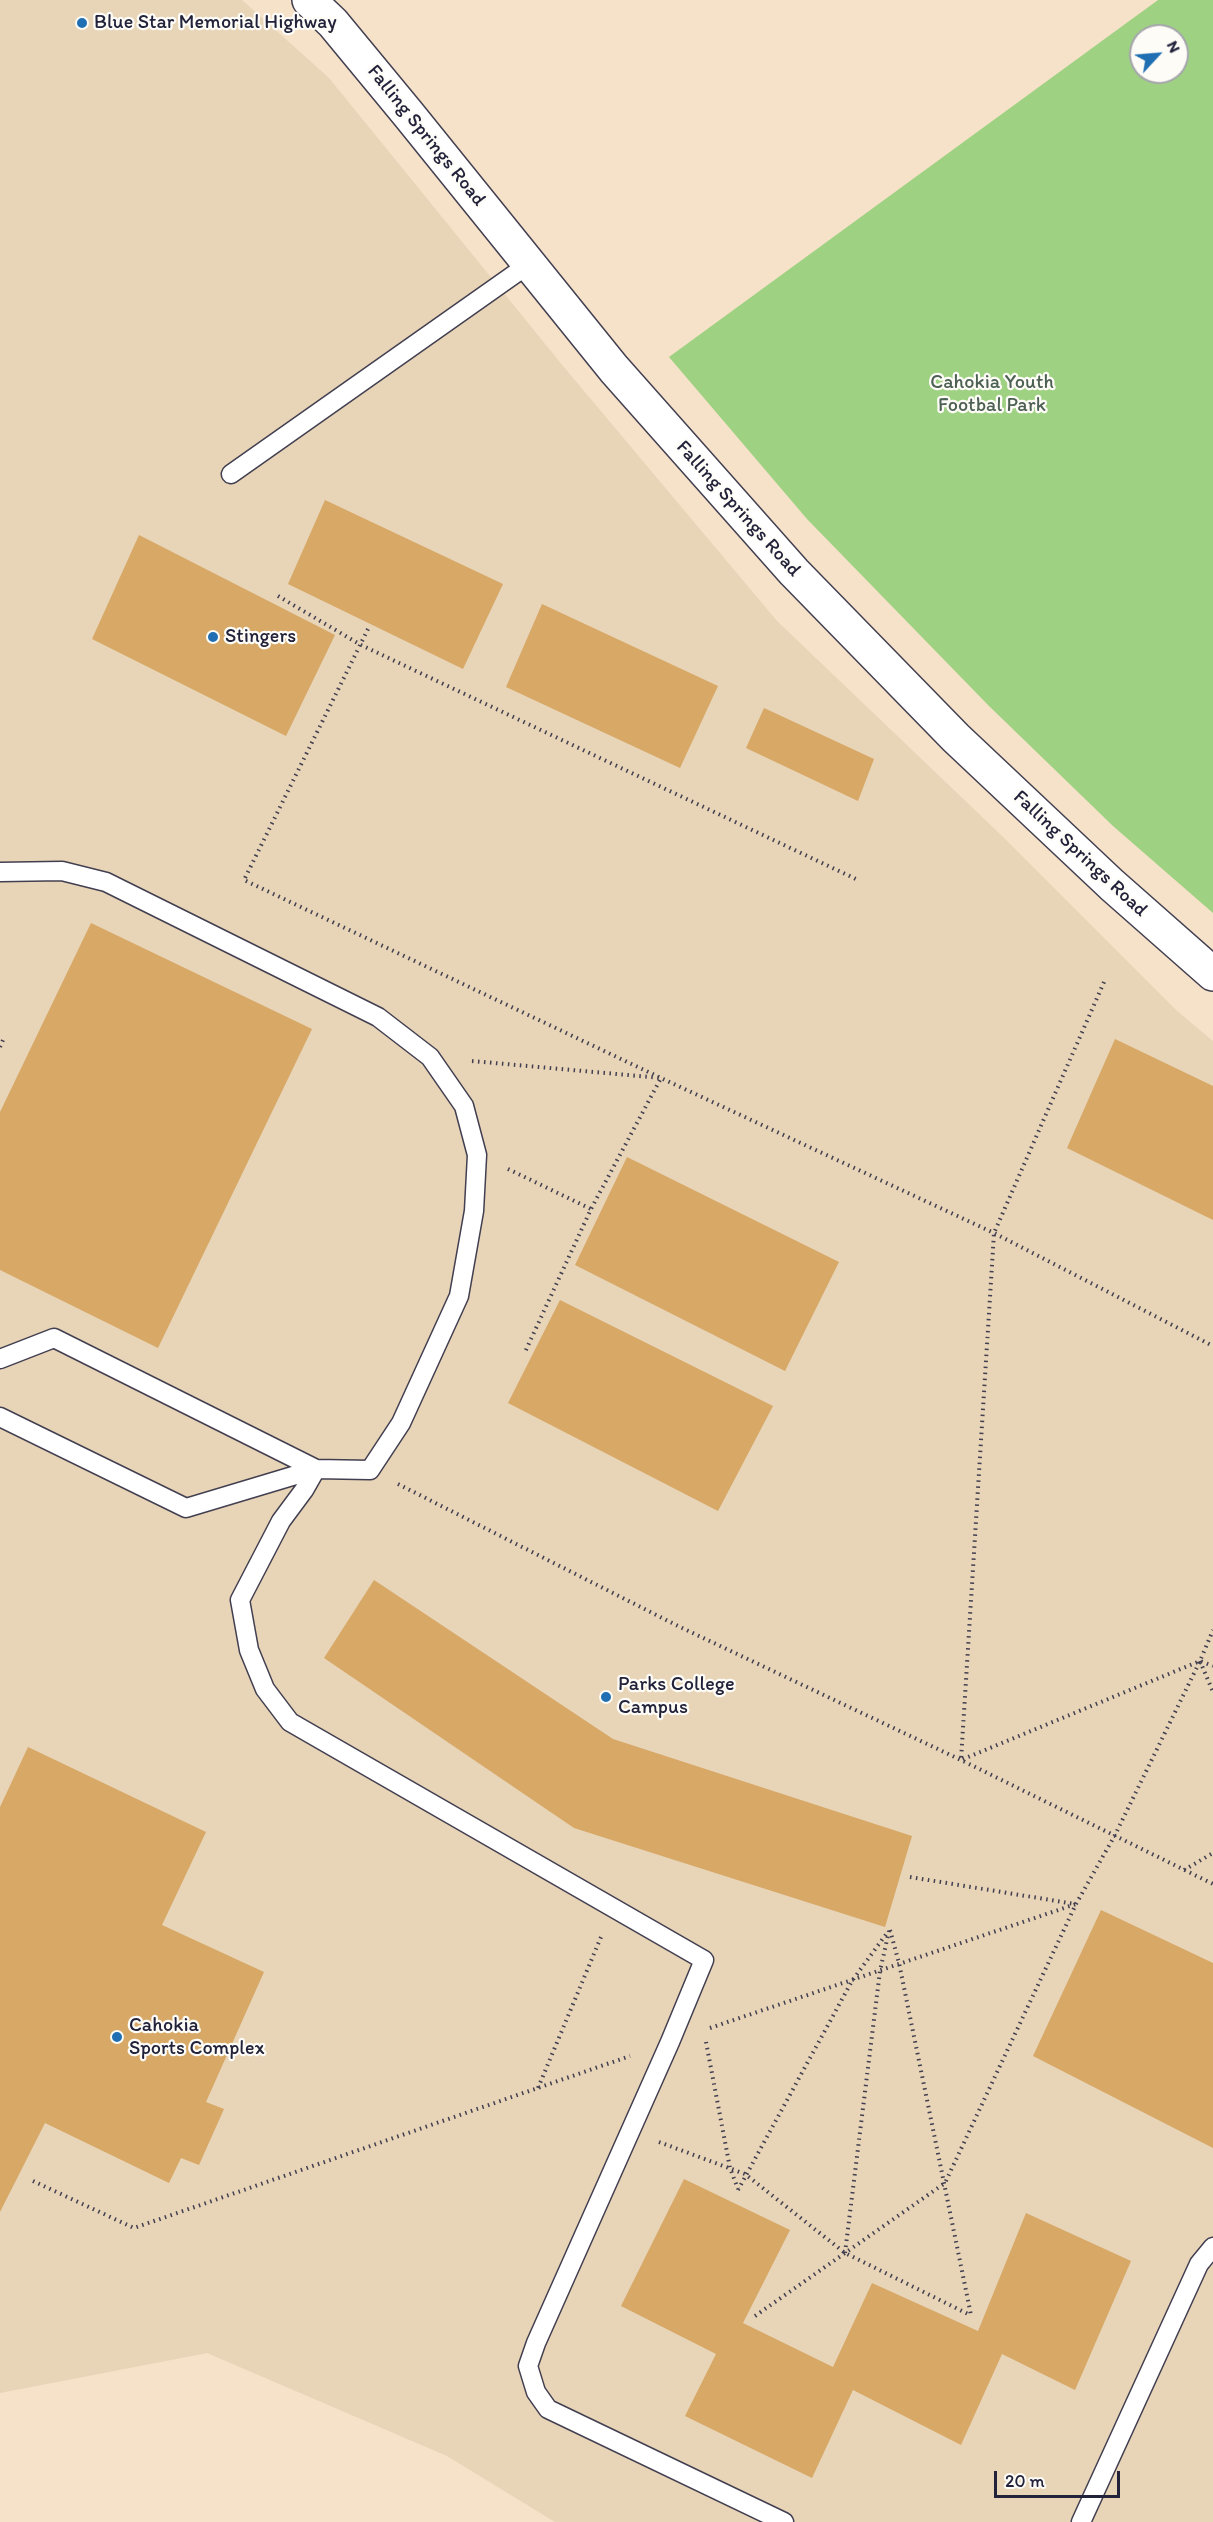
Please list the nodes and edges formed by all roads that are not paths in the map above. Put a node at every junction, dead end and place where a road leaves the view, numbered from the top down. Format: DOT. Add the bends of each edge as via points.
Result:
graph roads {
  1 [pos="309,0"];
  2 [pos="529,264"];
  3 [pos="231,474"];
  4 [pos="0,872"];
  5 [pos="1213,974"];
  6 [pos="0,1359"];
  7 [pos="0,1417"];
  8 [pos="316,1469"];
  9 [pos="1213,2247"];
  10 [pos="784,2522"];
  11 [pos="1081,2522"];
  1 -- 2 [label="street, Falling Springs Road" via="409,114"];
  2 -- 3 [label="lane"];
  2 -- 5 [label="street, Falling Springs Road" via="614,369 794,572 956,738"];
  4 -- 8 [label="lane" via="62,871 106,882 378,1017 430,1057 464,1106 477,1155 474,1212 459,1296 401,1424 370,1470"];
  6 -- 8 [label="lane" via="54,1338"];
  7 -- 8 [label="lane" via="186,1508"];
  8 -- 10 [label="lane" via="281,1521 240,1600 249,1650 265,1689 290,1722 704,1960 536,2343 528,2366 536,2392 548,2409"];
  9 -- 11 [label="lane" via="1199,2264"];
}
